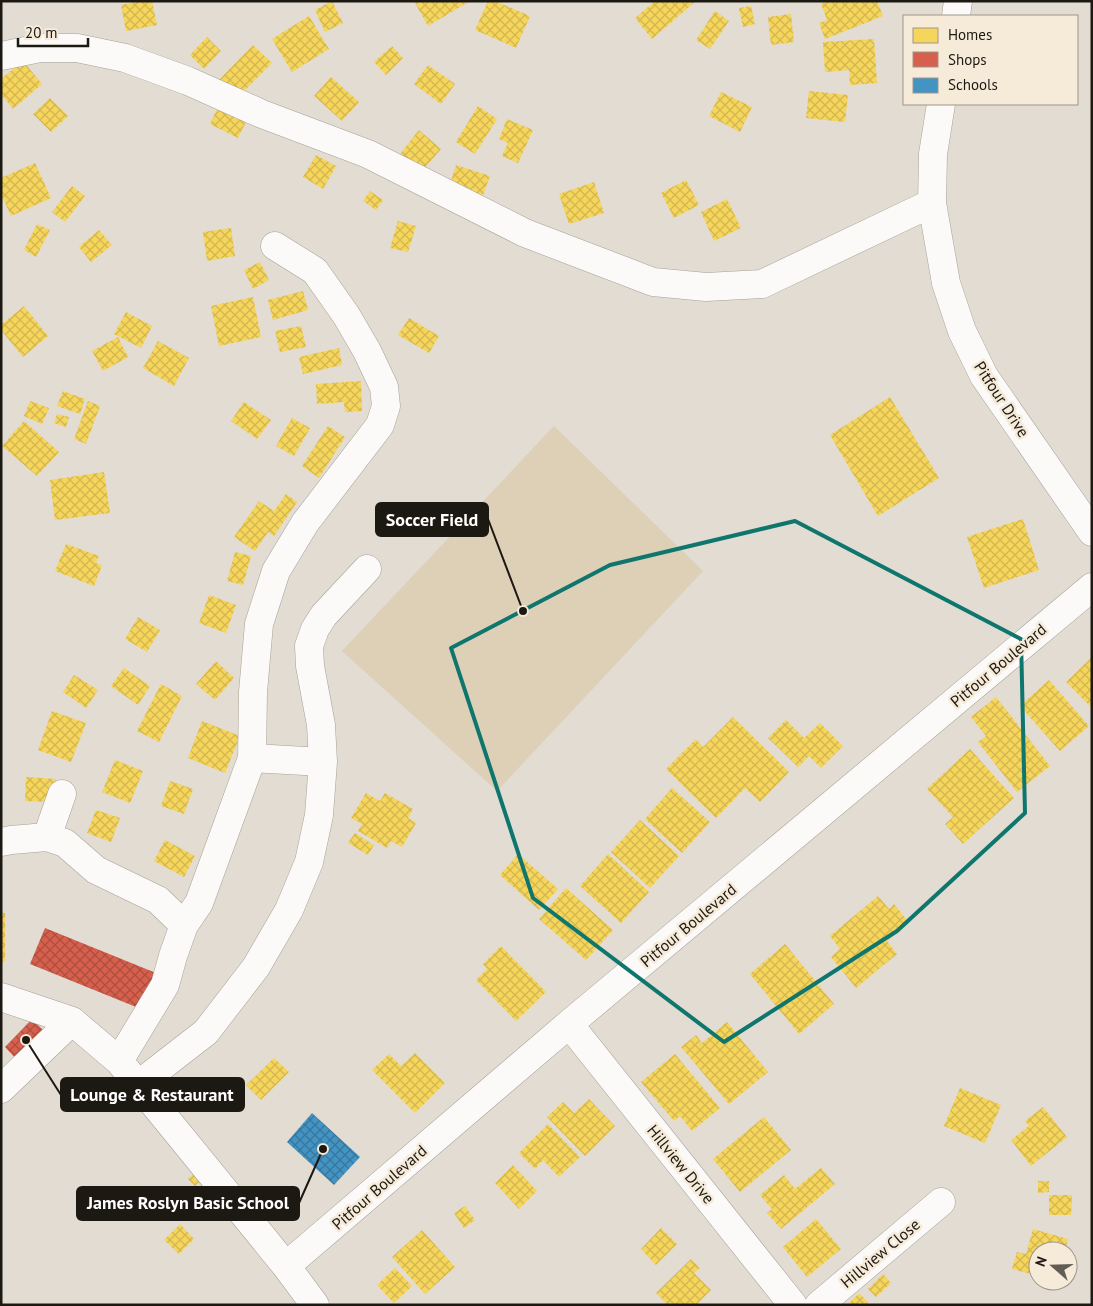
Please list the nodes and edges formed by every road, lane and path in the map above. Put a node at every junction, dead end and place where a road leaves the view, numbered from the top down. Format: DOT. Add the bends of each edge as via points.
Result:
graph roads {
  1 [pos="958,1"];
  2 [pos="956,15"];
  3 [pos="1,56"];
  4 [pos="941,105"];
  5 [pos="932,203"];
  6 [pos="275,246"];
  7 [pos="1092,532"];
  8 [pos="368,569"];
  9 [pos="1092,587"];
  10 [pos="252,758"];
  11 [pos="322,762"];
  12 [pos="62,794"];
  13 [pos="47,836"];
  14 [pos="1,842"];
  15 [pos="184,925"];
  16 [pos="1,997"];
  17 [pos="72,1021"];
  18 [pos="569,1024"];
  19 [pos="119,1061"];
  20 [pos="139,1084"];
  21 [pos="1,1089"];
  22 [pos="941,1202"];
  23 [pos="286,1266"];
  24 [pos="315,1305"];
  25 [pos="793,1305"];
  26 [pos="819,1305"];
  1 -- 2 [label="street"];
  3 -- 5 [label="street" via="40,48 77,48 125,58 368,154 525,232 653,282 706,287 762,284"];
  4 -- 5 [label="street, Pitfour Drive" via="933,154"];
  5 -- 7 [label="street, Pitfour Drive" via="946,283 969,346 984,376"];
  6 -- 10 [label="street" via="315,271 346,315 384,387 386,406 380,425 305,523 276,571 259,624"];
  8 -- 11 [label="street" via="324,615 309,646 321,725"];
  9 -- 18 [label="street, Pitfour Boulevard"];
  10 -- 11 [label="street"];
  10 -- 15 [label="street" via="200,903"];
  11 -- 20 [label="street" via="319,815 309,862 289,910 256,967 206,1032"];
  12 -- 13 [label="street"];
  13 -- 14 [label="street"];
  13 -- 15 [label="street" via="65,843 96,870 158,900"];
  15 -- 19 [label="street" via="166,985"];
  16 -- 17 [label="street"];
  17 -- 19 [label="street"];
  17 -- 21 [label="street"];
  18 -- 23 [label="street, Pitfour Boulevard"];
  18 -- 25 [label="street, Hillview Drive"];
  19 -- 20 [label="street"];
  20 -- 23 [label="street"];
  22 -- 26 [label="street, Hillview Close"];
  23 -- 24 [label="street"];
}
